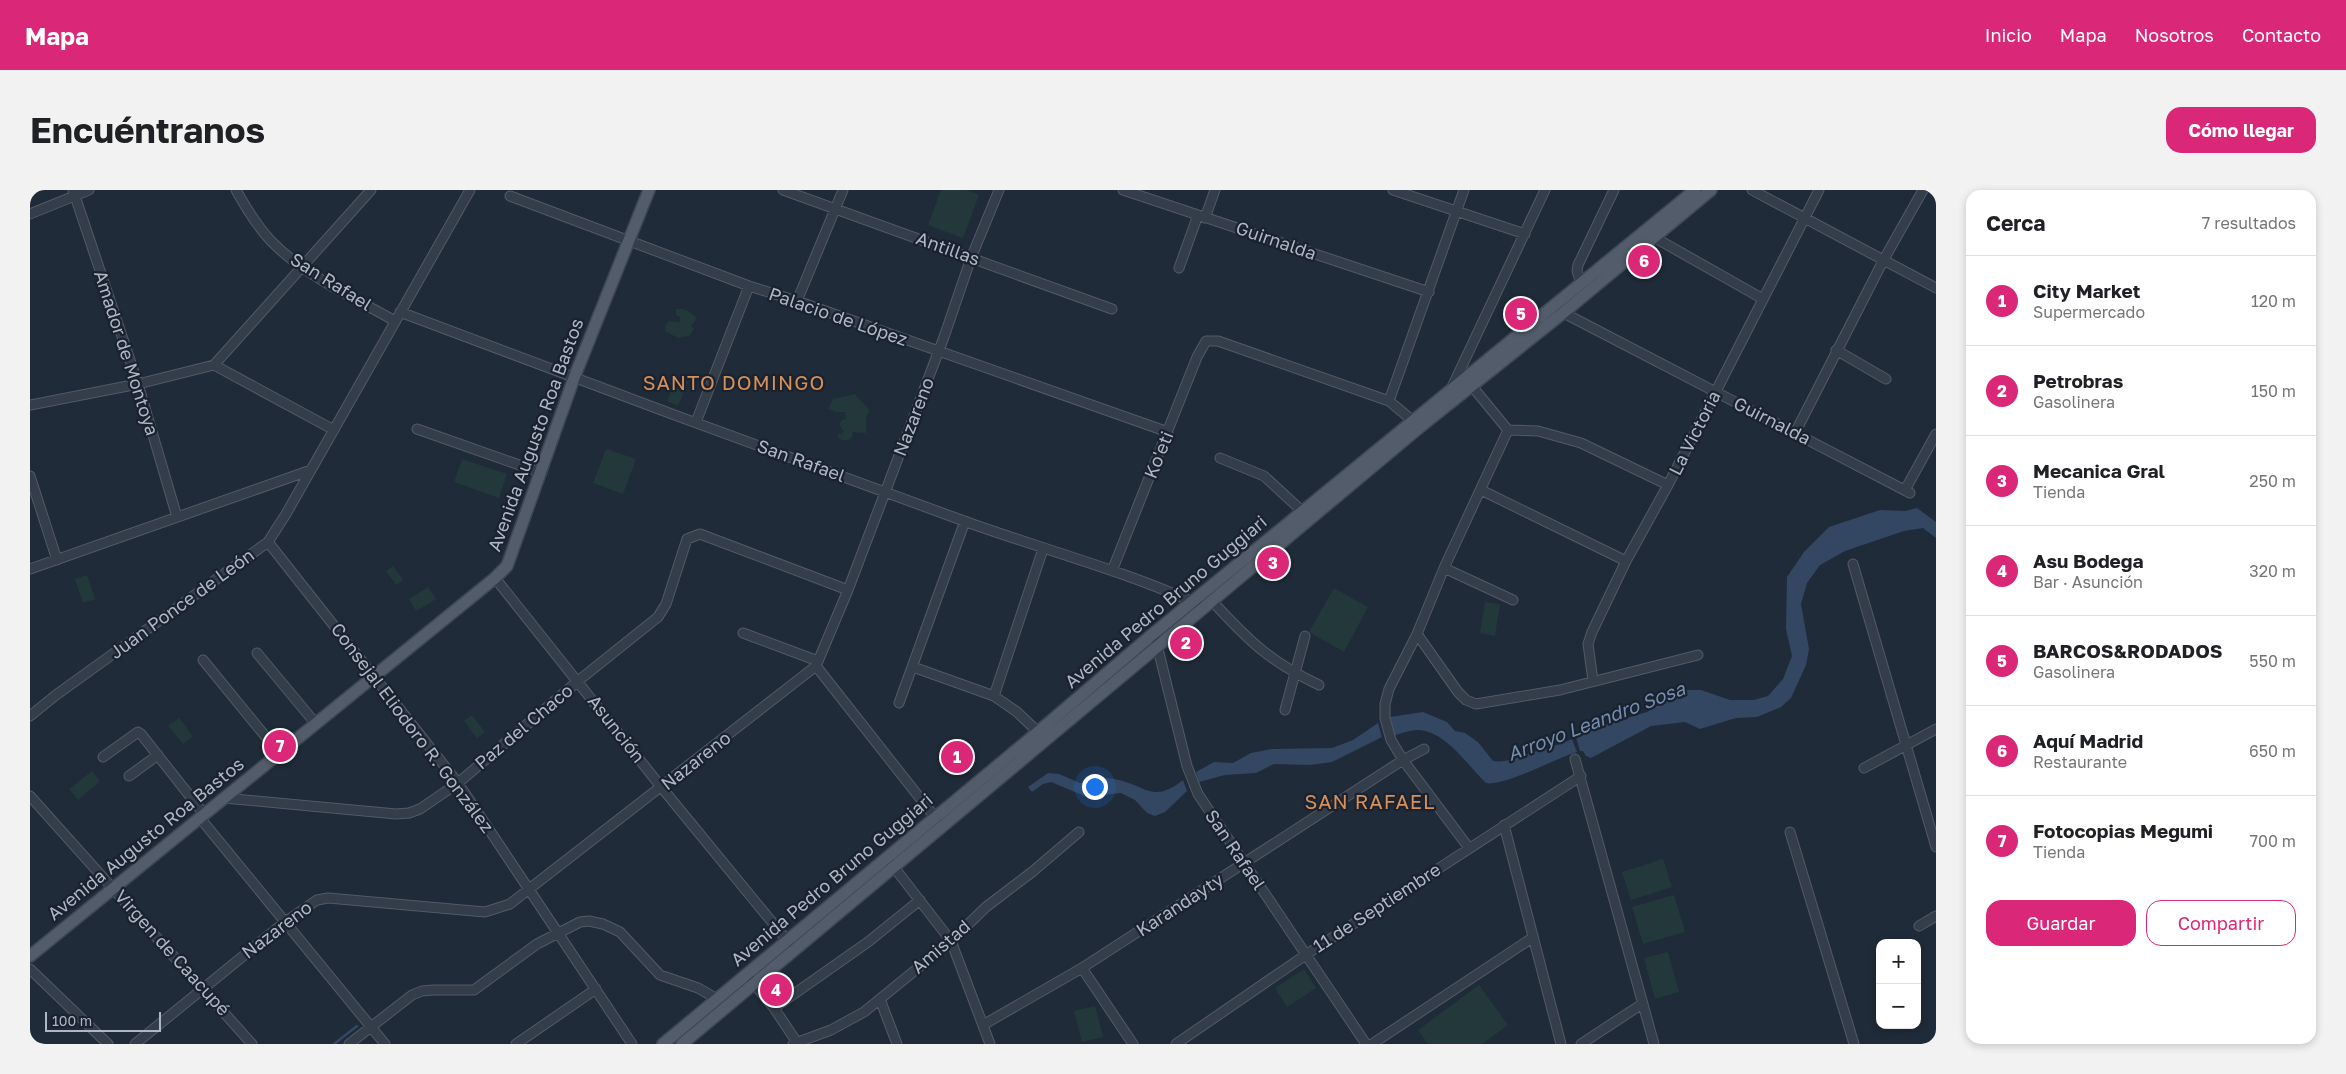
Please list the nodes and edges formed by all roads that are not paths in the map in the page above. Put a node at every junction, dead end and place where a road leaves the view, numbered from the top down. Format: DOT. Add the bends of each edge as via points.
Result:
graph roads {
  1 [pos="89,190"];
  2 [pos="236,190"];
  3 [pos="372,190"];
  4 [pos="470,190"];
  5 [pos="649,190"];
  6 [pos="783,190"];
  7 [pos="843,190"];
  8 [pos="999,190"];
  9 [pos="1123,190"];
  10 [pos="1215,190"];
  11 [pos="1393,190"];
  12 [pos="1464,190"];
  13 [pos="1545,190"];
  14 [pos="1614,190"];
  15 [pos="1695,190"];
  16 [pos="1711,190"];
  17 [pos="1752,190"];
  18 [pos="1819,190"];
  19 [pos="1923,190"];
  20 [pos="74,193"];
  21 [pos="510,196"];
  22 [pos="835,208"];
  23 [pos="1457,211"];
  24 [pos="30,214"];
  25 [pos="1202,216"];
  26 [pos="1804,220"];
  27 [pos="1525,234"];
  28 [pos="1650,234"];
  29 [pos="629,240"];
  30 [pos="971,258"];
  31 [pos="1883,261"];
  32 [pos="302,267"];
  33 [pos="1179,268"];
  34 [pos="1581,284"];
  35 [pos="749,286"];
  36 [pos="1936,288"];
  37 [pos="1430,292"];
  38 [pos="1763,299"];
  39 [pos="797,301"];
  40 [pos="1112,309"];
  41 [pos="1558,310"];
  42 [pos="400,312"];
  43 [pos="395,321"];
  44 [pos="1836,350"];
  45 [pos="939,352"];
  46 [pos="214,365"];
  47 [pos="574,378"];
  48 [pos="1886,379"];
  49 [pos="138,384"];
  50 [pos="1471,385"];
  51 [pos="1451,390"];
  52 [pos="1716,392"];
  53 [pos="1389,401"];
  54 [pos="30,405"];
  55 [pos="696,422"];
  56 [pos="1416,424"];
  57 [pos="417,429"];
  58 [pos="334,430"];
  59 [pos="1508,430"];
  60 [pos="1168,432"];
  61 [pos="1795,433"];
  62 [pos="1936,434"];
  63 [pos="1220,458"];
  64 [pos="311,470"];
  65 [pos="542,474"];
  66 [pos="30,476"];
  67 [pos="1668,485"];
  68 [pos="1481,490"];
  69 [pos="885,492"];
  70 [pos="1302,511"];
  71 [pos="177,517"];
  72 [pos="965,521"];
  73 [pos="268,542"];
  74 [pos="1043,549"];
  75 [pos="57,560"];
  76 [pos="1626,561"];
  77 [pos="1853,564"];
  78 [pos="1444,568"];
  79 [pos="30,569"];
  80 [pos="1112,571"];
  81 [pos="495,578"];
  82 [pos="848,590"];
  83 [pos="1513,600"];
  84 [pos="1192,601"];
  85 [pos="1208,604"];
  86 [pos="743,633"];
  87 [pos="1154,633"];
  88 [pos="1417,634"];
  89 [pos="1305,636"];
  90 [pos="1157,646"];
  91 [pos="257,653"];
  92 [pos="1698,656"];
  93 [pos="203,660"];
  94 [pos="817,664"];
  95 [pos="913,667"];
  96 [pos="1294,673"];
  97 [pos="374,676"];
  98 [pos="578,681"];
  99 [pos="1593,681"];
  100 [pos="1319,685"];
  101 [pos="994,696"];
  102 [pos="899,703"];
  103 [pos="1285,710"];
  104 [pos="30,716"];
  105 [pos="316,724"];
  106 [pos="1936,729"];
  107 [pos="1038,732"];
  108 [pos="1906,746"];
  109 [pos="1424,748"];
  110 [pos="279,753"];
  111 [pos="158,755"];
  112 [pos="103,757"];
  113 [pos="1575,759"];
  114 [pos="1403,760"];
  115 [pos="1864,768"];
  116 [pos="129,776"];
  117 [pos="1581,776"];
  118 [pos="458,783"];
  119 [pos="662,788"];
  120 [pos="30,796"];
  121 [pos="224,798"];
  122 [pos="202,816"];
  123 [pos="938,822"];
  124 [pos="1504,826"];
  125 [pos="1079,832"];
  126 [pos="1790,832"];
  127 [pos="1936,847"];
  128 [pos="1468,848"];
  129 [pos="890,862"];
  130 [pos="1244,863"];
  131 [pos="114,888"];
  132 [pos="530,890"];
  133 [pos="920,900"];
  134 [pos="1936,916"];
  135 [pos="285,922"];
  136 [pos="1919,926"];
  137 [pos="558,933"];
  138 [pos="1532,938"];
  139 [pos="951,942"];
  140 [pos="791,944"];
  141 [pos="1307,954"];
  142 [pos="30,956"];
  143 [pos="1082,968"];
  144 [pos="30,969"];
  145 [pos="750,978"];
  146 [pos="203,988"];
  147 [pos="596,990"];
  148 [pos="717,999"];
  149 [pos="880,999"];
  150 [pos="1642,1004"];
  151 [pos="774,1008"];
  152 [pos="983,1025"];
  153 [pos="372,1027"];
  154 [pos="796,1043"];
  155 [pos="108,1044"];
  156 [pos="135,1044"];
  157 [pos="252,1044"];
  158 [pos="349,1044"];
  159 [pos="385,1044"];
  160 [pos="516,1044"];
  161 [pos="632,1044"];
  162 [pos="663,1044"];
  163 [pos="682,1044"];
  164 [pos="897,1044"];
  165 [pos="990,1044"];
  166 [pos="1133,1044"];
  167 [pos="1176,1044"];
  168 [pos="1366,1044"];
  169 [pos="1372,1044"];
  170 [pos="1561,1044"];
  171 [pos="1581,1044"];
  172 [pos="1654,1044"];
  173 [pos="1854,1044"];
  1 -- 20 [label="street"];
  2 -- 32 [label="street, San Rafael" via="258,226"];
  3 -- 32 [label="street"];
  4 -- 42 [label="street, Juan Ponce de León"];
  5 -- 29 [label="main road, Avenida Augusto Roa Bastos"];
  6 -- 22 [label="street, Antillas"];
  7 -- 22 [label="street"];
  8 -- 30 [label="street, Nazareno"];
  9 -- 25 [label="street, Guirnalda"];
  10 -- 25 [label="street"];
  11 -- 23 [label="street"];
  12 -- 23 [label="street"];
  13 -- 27 [label="street"];
  14 -- 34 [label="street" via="1578,265"];
  15 -- 28 [label="main road, Avenida Pedro Bruno Guggiari"];
  16 -- 28 [label="main road, Avenida Pedro Bruno Guggiari"];
  17 -- 26 [label="street"];
  18 -- 26 [label="street, La Victoria"];
  19 -- 31 [label="street"];
  20 -- 24 [label="street"];
  20 -- 49 [label="street, Amador de Montoya"];
  21 -- 29 [label="street, Palacio de López"];
  22 -- 30 [label="street, Antillas"];
  22 -- 39 [label="street"];
  23 -- 27 [label="street"];
  23 -- 37 [label="street"];
  25 -- 33 [label="street"];
  25 -- 37 [label="street, Guirnalda"];
  26 -- 31 [label="street"];
  26 -- 38 [label="street, La Victoria"];
  27 -- 51 [label="street"];
  28 -- 34 [label="main road, Avenida Pedro Bruno Guggiari"];
  28 -- 38 [label="street"];
  28 -- 41 [label="main road, Avenida Pedro Bruno Guggiari"];
  29 -- 35 [label="street, Palacio de López"];
  29 -- 47 [label="main road, Avenida Augusto Roa Bastos"];
  30 -- 40 [label="street, Antillas"];
  30 -- 45 [label="street, Nazareno"];
  31 -- 36 [label="street"];
  31 -- 44 [label="street"];
  32 -- 43 [label="street, San Rafael"];
  32 -- 46 [label="street"];
  34 -- 41 [label="main road, Avenida Pedro Bruno Guggiari"];
  35 -- 39 [label="street, Palacio de López"];
  35 -- 55 [label="street"];
  37 -- 53 [label="street"];
  38 -- 52 [label="street, La Victoria"];
  39 -- 45 [label="street, Palacio de López"];
  41 -- 50 [label="main road, Avenida Pedro Bruno Guggiari"];
  41 -- 51 [label="main road, Avenida Pedro Bruno Guggiari"];
  41 -- 52 [label="street, Guirnalda"];
  42 -- 43 [label="street, Juan Ponce de León"];
  42 -- 47 [label="street, San Rafael"];
  43 -- 58 [label="street, Juan Ponce de León"];
  44 -- 48 [label="street"];
  44 -- 61 [label="street"];
  45 -- 60 [label="street, Palacio de López"];
  45 -- 69 [label="street, Nazareno"];
  46 -- 49 [label="street"];
  46 -- 58 [label="street"];
  47 -- 55 [label="street, San Rafael"];
  47 -- 65 [label="main road, Avenida Augusto Roa Bastos"];
  49 -- 54 [label="street"];
  49 -- 71 [label="street, Amador de Montoya"];
  50 -- 56 [label="main road, Avenida Pedro Bruno Guggiari"];
  50 -- 59 [label="street"];
  51 -- 56 [label="main road, Avenida Pedro Bruno Guggiari"];
  52 -- 61 [label="street, Guirnalda"];
  52 -- 67 [label="street, La Victoria"];
  53 -- 56 [label="street"];
  53 -- 60 [label="street, Ko'eti" via="1218,341 1206,341"];
  55 -- 69 [label="street, San Rafael"];
  56 -- 70 [label="main road, Avenida Pedro Bruno Guggiari"];
  56 -- 85 [label="main road, Avenida Pedro Bruno Guggiari"];
  57 -- 65 [label="street"];
  58 -- 64 [label="street, Juan Ponce de León"];
  59 -- 67 [label="street" via="1538,431 1581,443"];
  59 -- 68 [label="street"];
  60 -- 80 [label="street, Ko'eti"];
  61 -- 62 [label="street, Guirnalda" via="1908,492"];
  63 -- 70 [label="street" via="1264,476"];
  64 -- 71 [label="street"];
  64 -- 73 [label="street, Juan Ponce de León"];
  65 -- 81 [label="main road, Avenida Augusto Roa Bastos" via="510,559"];
  66 -- 75 [label="street"];
  67 -- 76 [label="street, La Victoria"];
  68 -- 76 [label="street"];
  68 -- 78 [label="street"];
  69 -- 72 [label="street, San Rafael"];
  69 -- 82 [label="street, Nazareno"];
  70 -- 84 [label="main road, Avenida Pedro Bruno Guggiari"];
  71 -- 75 [label="street"];
  72 -- 74 [label="street, San Rafael"];
  72 -- 95 [label="street"];
  73 -- 97 [label="street, Consejal Eliodoro R. González"];
  73 -- 104 [label="street, Juan Ponce de León"];
  74 -- 80 [label="street, San Rafael"];
  74 -- 101 [label="street"];
  75 -- 79 [label="street"];
  76 -- 99 [label="street, La Victoria" via="1588,644"];
  77 -- 108 [label="street"];
  78 -- 83 [label="street"];
  78 -- 88 [label="street"];
  80 -- 84 [label="street, San Rafael"];
  81 -- 97 [label="main road, Avenida Augusto Roa Bastos"];
  81 -- 98 [label="street, Asunción"];
  82 -- 94 [label="street, Nazareno"];
  82 -- 98 [label="street, Paz del Chaco" via="700,534 687,539 666,604 658,617"];
  84 -- 85 [label="street, San Rafael"];
  84 -- 87 [label="main road, Avenida Pedro Bruno Guggiari"];
  85 -- 90 [label="main road, Avenida Pedro Bruno Guggiari"];
  85 -- 96 [label="street" via="1269,658"];
  86 -- 94 [label="street"];
  87 -- 90 [label="street, San Rafael"];
  87 -- 107 [label="main road, Avenida Pedro Bruno Guggiari"];
  88 -- 99 [label="street" via="1458,692 1476,704"];
  88 -- 114 [label="street" via="1384,704 1391,740"];
  89 -- 96 [label="street"];
  90 -- 123 [label="main road, Avenida Pedro Bruno Guggiari"];
  90 -- 130 [label="street, San Rafael" via="1187,766 1198,794"];
  91 -- 105 [label="street"];
  92 -- 99 [label="street"];
  93 -- 110 [label="street"];
  94 -- 119 [label="street, Nazareno"];
  94 -- 123 [label="street"];
  95 -- 101 [label="street"];
  95 -- 102 [label="street"];
  96 -- 100 [label="street"];
  96 -- 103 [label="street"];
  97 -- 105 [label="main road, Avenida Augusto Roa Bastos"];
  97 -- 118 [label="street, Consejal Eliodoro R. González"];
  98 -- 118 [label="street, Paz del Chaco"];
  98 -- 119 [label="street, Asunción"];
  101 -- 107 [label="street"];
  105 -- 110 [label="main road, Avenida Augusto Roa Bastos"];
  106 -- 108 [label="street"];
  107 -- 123 [label="main road, Avenida Pedro Bruno Guggiari"];
  108 -- 115 [label="street"];
  108 -- 127 [label="street"];
  109 -- 114 [label="street, Karandayty"];
  110 -- 121 [label="main road, Avenida Augusto Roa Bastos"];
  111 -- 112 [label="street" via="138,732"];
  111 -- 116 [label="street"];
  111 -- 122 [label="street"];
  113 -- 117 [label="street"];
  114 -- 128 [label="street"];
  114 -- 130 [label="street, Karandayty"];
  117 -- 124 [label="street, 11 de Septiembre"];
  117 -- 150 [label="street"];
  118 -- 121 [label="street, Paz del Chaco" via="409,813"];
  118 -- 132 [label="street, Consejal Eliodoro R. González"];
  119 -- 132 [label="street, Nazareno"];
  119 -- 140 [label="street, Asunción"];
  120 -- 131 [label="street, Virgen de Caacupé"];
  121 -- 122 [label="main road, Avenida Augusto Roa Bastos"];
  122 -- 131 [label="main road, Avenida Augusto Roa Bastos"];
  122 -- 135 [label="street"];
  123 -- 129 [label="main road, Avenida Pedro Bruno Guggiari"];
  124 -- 128 [label="street, 11 de Septiembre"];
  124 -- 138 [label="street"];
  125 -- 139 [label="street, Amistad" via="986,907"];
  126 -- 173 [label="street"];
  128 -- 141 [label="street, 11 de Septiembre"];
  129 -- 133 [label="street"];
  129 -- 140 [label="main road, Avenida Pedro Bruno Guggiari"];
  130 -- 141 [label="street, San Rafael"];
  130 -- 143 [label="street, Karandayty"];
  131 -- 142 [label="main road, Avenida Augusto Roa Bastos"];
  131 -- 146 [label="street, Virgen de Caacupé"];
  132 -- 135 [label="street, Nazareno" via="510,904 485,912 328,898 317,900"];
  132 -- 137 [label="street, Consejal Eliodoro R. González"];
  133 -- 139 [label="street"];
  133 -- 151 [label="street" via="868,942"];
  134 -- 136 [label="street"];
  135 -- 146 [label="street, Nazareno"];
  135 -- 153 [label="street"];
  137 -- 147 [label="street, Consejal Eliodoro R. González"];
  137 -- 148 [label="street" via="588,921 612,927 628,939 660,975 698,988"];
  137 -- 153 [label="street" via="522,953 474,990 422,991 403,1000"];
  138 -- 169 [label="street"];
  138 -- 170 [label="street"];
  139 -- 149 [label="street, Amistad"];
  139 -- 152 [label="street"];
  140 -- 145 [label="main road, Avenida Pedro Bruno Guggiari"];
  141 -- 167 [label="street, 11 de Septiembre"];
  141 -- 168 [label="street, San Rafael"];
  143 -- 152 [label="street, Karandayty"];
  143 -- 166 [label="street"];
  144 -- 155 [label="street"];
  145 -- 148 [label="main road, Avenida Pedro Bruno Guggiari"];
  145 -- 151 [label="street"];
  145 -- 163 [label="main road, Avenida Pedro Bruno Guggiari"];
  146 -- 156 [label="street, Nazareno"];
  146 -- 157 [label="street, Virgen de Caacupé"];
  147 -- 160 [label="street"];
  147 -- 161 [label="street, Consejal Eliodoro R. González"];
  148 -- 162 [label="main road, Avenida Pedro Bruno Guggiari"];
  149 -- 154 [label="street, Amistad" via="848,1022"];
  149 -- 164 [label="street"];
  150 -- 171 [label="street"];
  150 -- 172 [label="street"];
  151 -- 154 [label="street"];
  152 -- 165 [label="street"];
  153 -- 158 [label="street"];
  153 -- 159 [label="street"];
}
